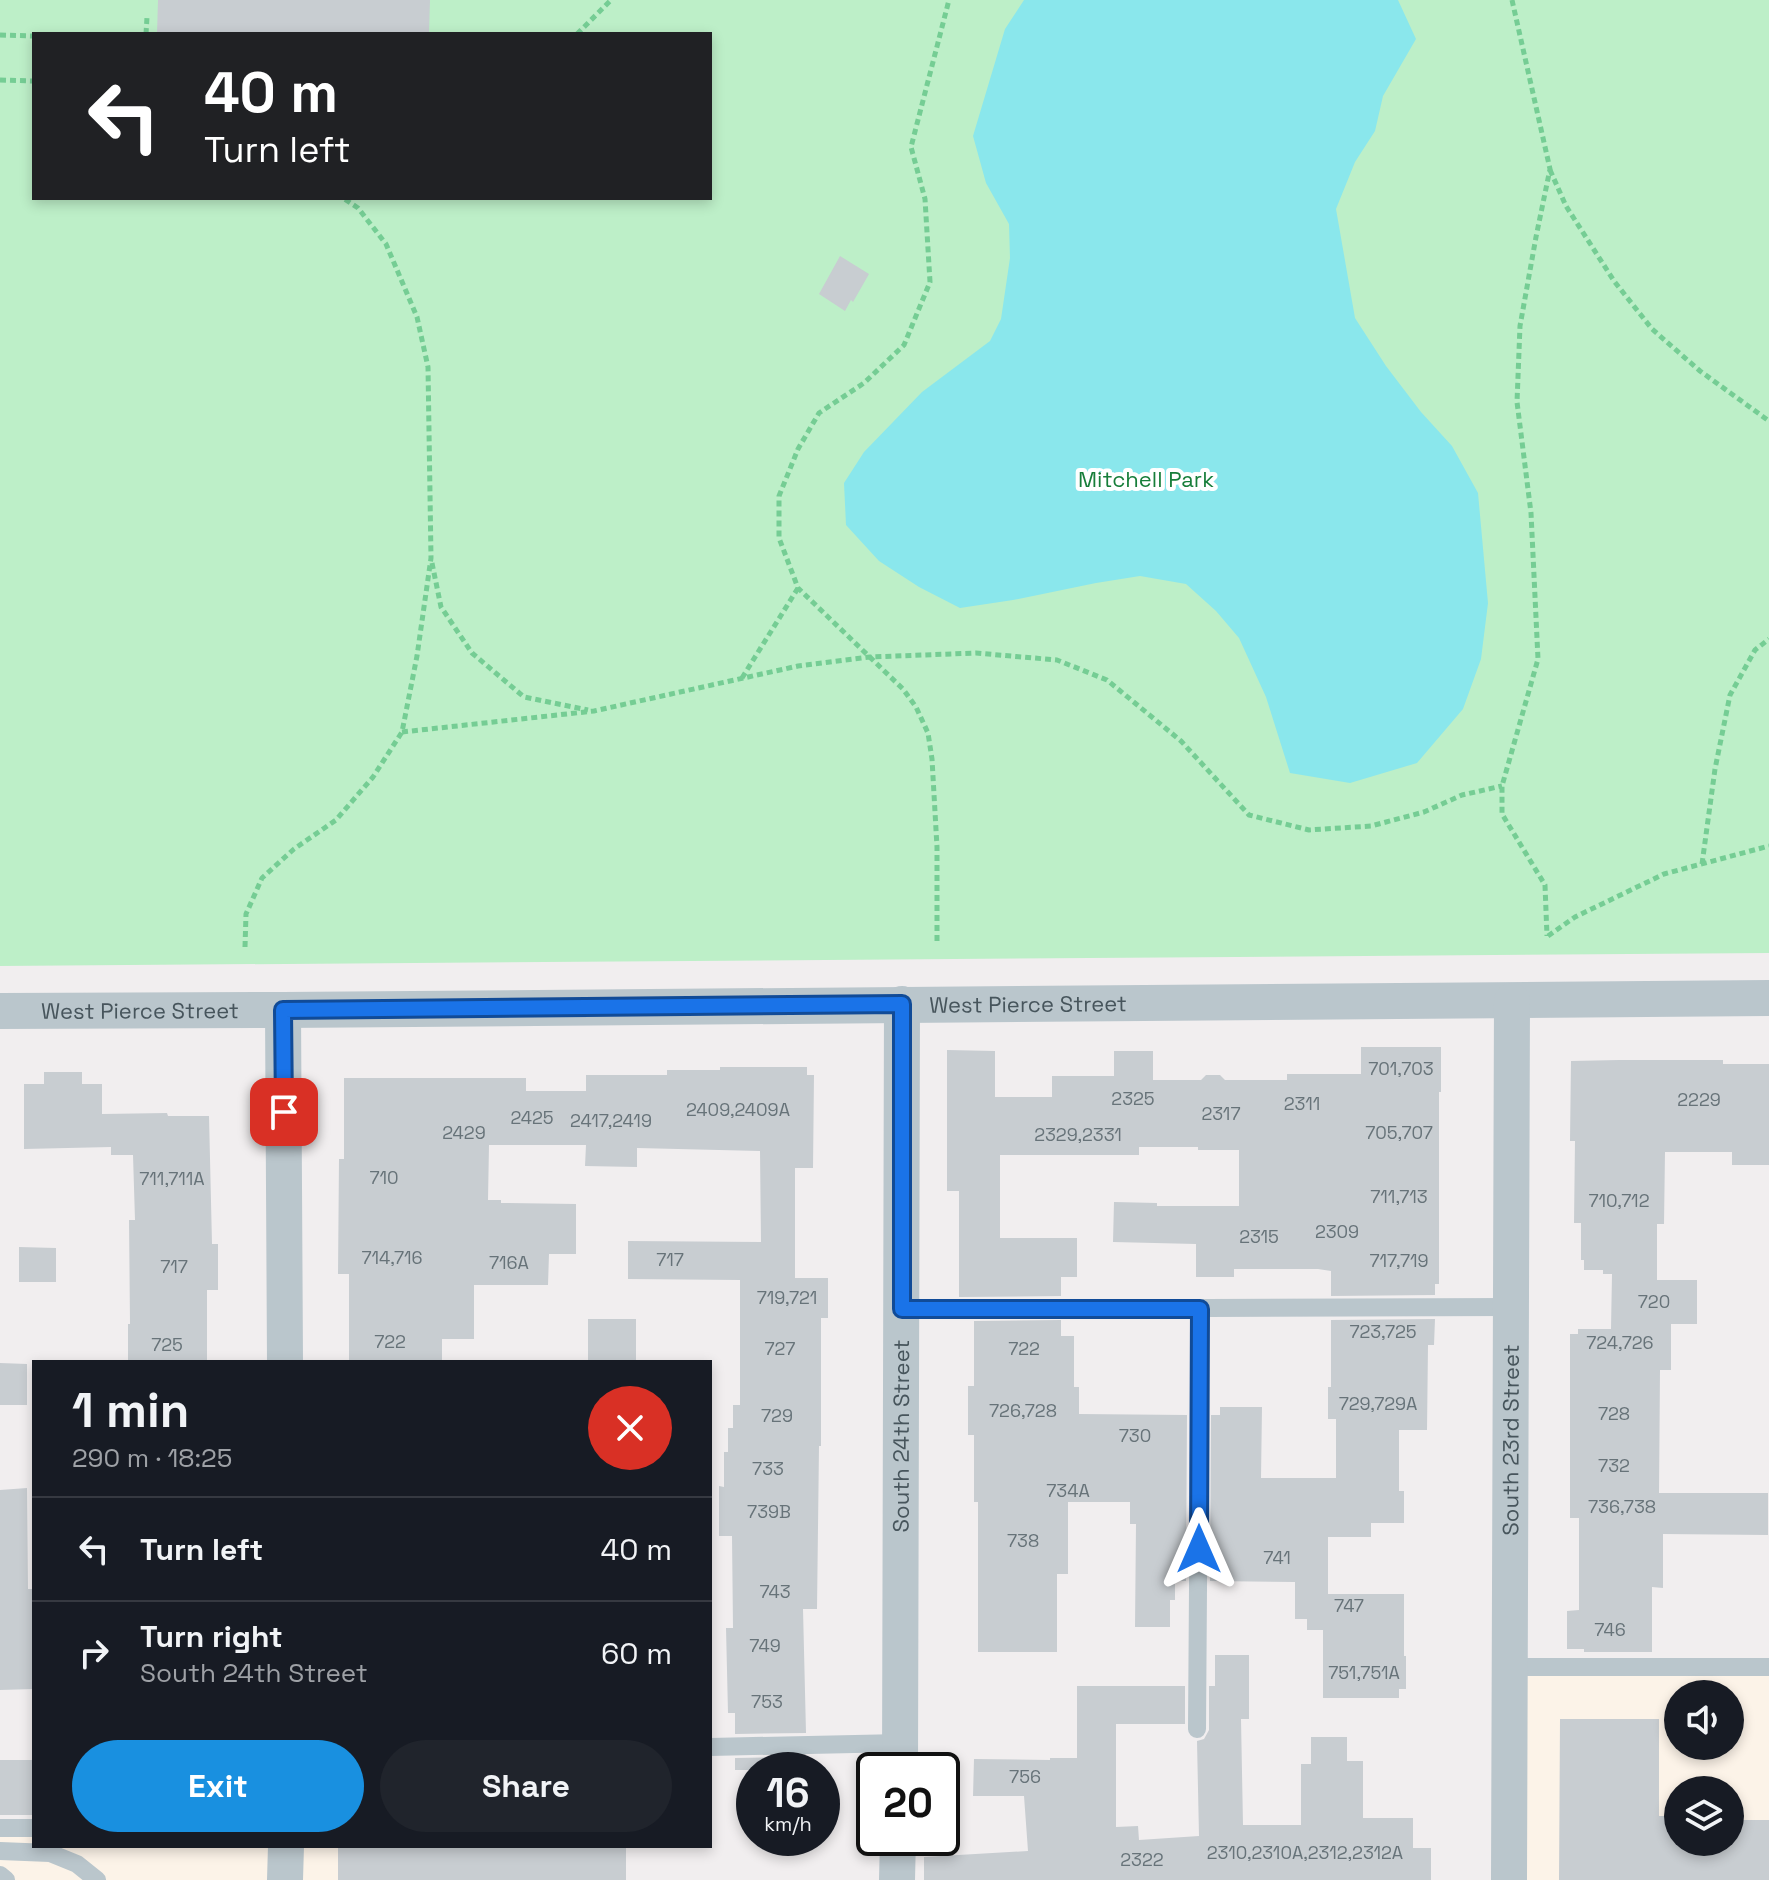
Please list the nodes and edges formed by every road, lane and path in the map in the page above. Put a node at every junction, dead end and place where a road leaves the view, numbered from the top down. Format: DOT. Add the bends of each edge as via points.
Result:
graph roads {
  1 [pos="611,0"];
  2 [pos="949,0"];
  3 [pos="1512,0"];
  4 [pos="147,17"];
  5 [pos="146,32"];
  6 [pos="579,32"];
  7 [pos="0,35"];
  8 [pos="32,36"];
  9 [pos="0,80"];
  10 [pos="32,81"];
  11 [pos="1550,169"];
  12 [pos="346,200"];
  13 [pos="356,200"];
  14 [pos="358,208"];
  15 [pos="1769,421"];
  16 [pos="431,558"];
  17 [pos="798,588"];
  18 [pos="1769,639"];
  19 [pos="870,657"];
  20 [pos="742,678"];
  21 [pos="594,711"];
  22 [pos="402,732"];
  23 [pos="1502,786"];
  24 [pos="1769,846"];
  25 [pos="1702,864"];
  26 [pos="937,941"];
  27 [pos="245,947"];
  28 [pos="1769,998"];
  29 [pos="1512,1001"];
  30 [pos="902,1004"];
  31 [pos="283,1010"];
  32 [pos="0,1011"];
  33 [pos="1511,1307"];
  34 [pos="902,1309"];
  35 [pos="1200,1309"];
  36 [pos="285,1360"];
  37 [pos="1510,1667"];
  38 [pos="1769,1667"];
  39 [pos="1197,1729"];
  40 [pos="712,1747"];
  41 [pos="900,1752"];
  42 [pos="856,1754"];
  43 [pos="0,1828"];
  44 [pos="32,1828"];
  45 [pos="286,1848"];
  46 [pos="0,1851"];
  47 [pos="898,1856"];
  48 [pos="0,1875"];
  49 [pos="6,1880"];
  50 [pos="97,1880"];
  51 [pos="285,1880"];
  52 [pos="897,1880"];
  53 [pos="1509,1880"];
  1 -- 6 [label="path"];
  2 -- 17 [label="path" via="911,147 925,199 930,282 904,345 864,383 819,413 798,449 779,496 779,538"];
  3 -- 11 [label="path"];
  4 -- 5 [label="path"];
  7 -- 8 [label="path"];
  9 -- 10 [label="path"];
  11 -- 15 [label="path" via="1566,206 1652,329"];
  11 -- 23 [label="path" via="1520,326 1517,402 1531,513 1538,659"];
  12 -- 14 [label="path"];
  13 -- 14 [label="path"];
  14 -- 16 [label="path" via="386,244 417,317 428,367"];
  16 -- 21 [label="path" via="441,607 472,653 524,697"];
  16 -- 22 [label="path"];
  17 -- 19 [label="path"];
  17 -- 20 [label="path"];
  18 -- 25 [label="path" via="1755,650 1730,695"];
  19 -- 20 [label="path"];
  19 -- 23 [label="path" via="976,653 1057,660 1107,680 1181,741 1249,815 1309,830 1371,826"];
  19 -- 26 [label="path" via="903,689 928,733"];
  20 -- 21 [label="path"];
  21 -- 22 [label="path"];
  22 -- 27 [label="path" via="336,820 262,878 246,914"];
  23 -- 25 [label="path" via="1502,814 1545,885 1547,936 1664,874"];
  24 -- 25 [label="path"];
  28 -- 29 [label="street, West Pierce Street"];
  29 -- 30 [label="street, West Pierce Street"];
  29 -- 33 [label="street, South 23rd Street"];
  30 -- 31 [label="street, West Pierce Street"];
  30 -- 34 [label="street, South 24th Street"];
  31 -- 32 [label="street, West Pierce Street"];
  31 -- 36 [label="street"];
  33 -- 35 [label="lane"];
  33 -- 37 [label="street, South 23rd Street"];
  34 -- 35 [label="lane"];
  34 -- 41 [label="street, South 24th Street"];
  35 -- 39 [label="lane"];
  37 -- 38 [label="lane"];
  37 -- 53 [label="street, South 23rd Street"];
  40 -- 42 [label="lane"];
  43 -- 44 [label="lane"];
  45 -- 51 [label="street"];
  46 -- 50 [label="lane" via="50,1853"];
  47 -- 52 [label="street"];
  48 -- 49 [label="lane"];
}
